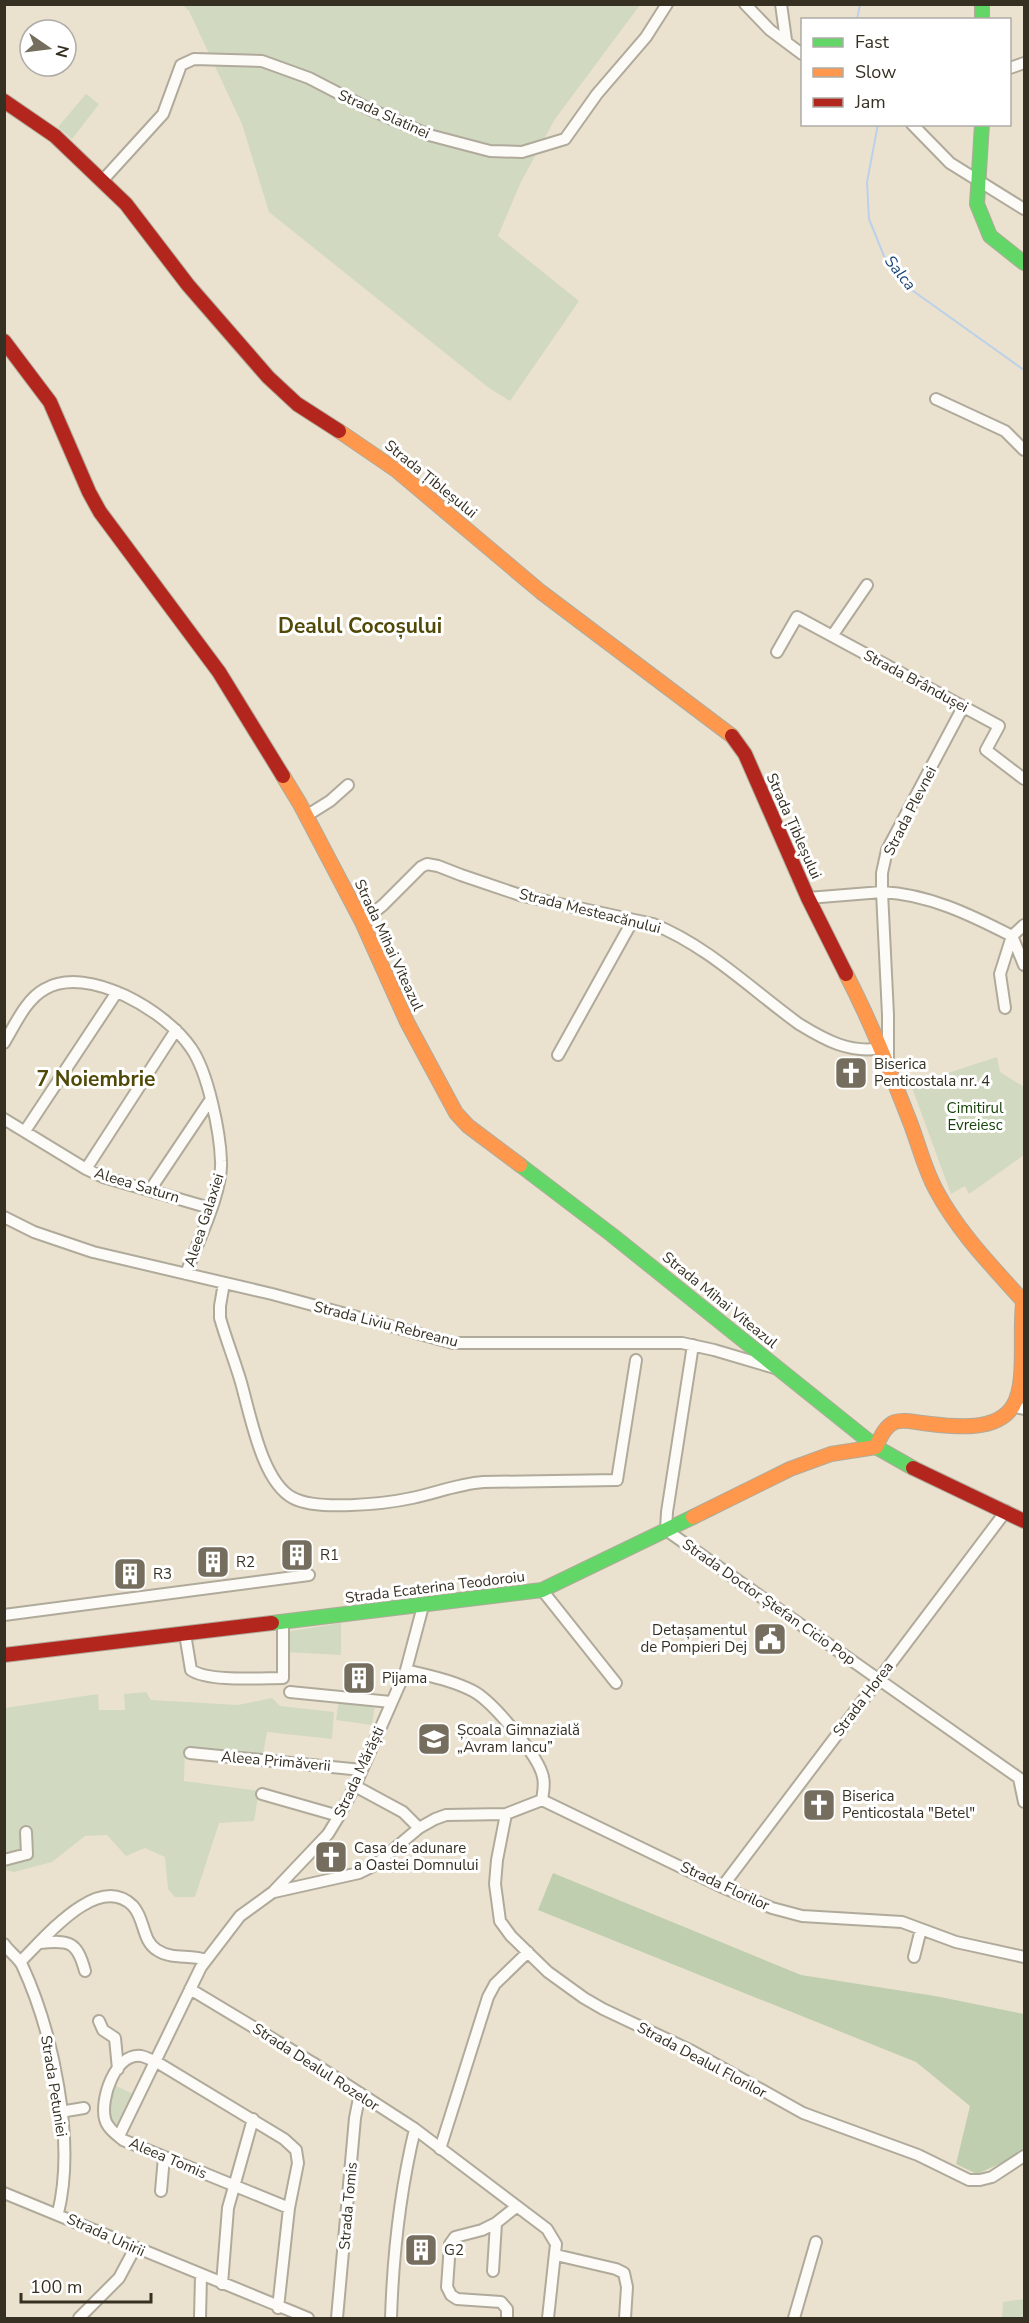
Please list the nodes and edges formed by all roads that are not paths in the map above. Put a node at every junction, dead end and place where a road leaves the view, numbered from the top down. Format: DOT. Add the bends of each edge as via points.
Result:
graph roads {
  1 [pos="667,4"];
  2 [pos="745,4"];
  3 [pos="781,4"];
  4 [pos="786,40"];
  5 [pos="801,53"];
  6 [pos="4,101"];
  7 [pos="914,126"];
  8 [pos="982,126"];
  9 [pos="102,180"];
  10 [pos="977,180"];
  11 [pos="1024,208"];
  12 [pos="1024,263"];
  13 [pos="4,341"];
  14 [pos="936,399"];
  15 [pos="1024,450"];
  16 [pos="867,585"];
  17 [pos="832,636"];
  18 [pos="777,652"];
  19 [pos="963,707"];
  20 [pos="1024,779"];
  21 [pos="348,785"];
  22 [pos="306,816"];
  23 [pos="882,892"];
  24 [pos="808,898"];
  25 [pos="633,920"];
  26 [pos="362,922"];
  27 [pos="1024,925"];
  28 [pos="1012,936"];
  29 [pos="1024,964"];
  30 [pos="117,992"];
  31 [pos="1005,1008"];
  32 [pos="176,1030"];
  33 [pos="4,1043"];
  34 [pos="882,1048"];
  35 [pos="558,1055"];
  36 [pos="888,1062"];
  37 [pos="211,1099"];
  38 [pos="4,1119"];
  39 [pos="25,1131"];
  40 [pos="86,1169"];
  41 [pos="150,1190"];
  42 [pos="210,1208"];
  43 [pos="4,1217"];
  44 [pos="186,1274"];
  45 [pos="224,1283"];
  46 [pos="1024,1300"];
  47 [pos="693,1345"];
  48 [pos="636,1360"];
  49 [pos="778,1369"];
  50 [pos="1018,1408"];
  51 [pos="876,1447"];
  52 [pos="1006,1511"];
  53 [pos="1024,1521"];
  54 [pos="666,1530"];
  55 [pos="309,1575"];
  56 [pos="542,1590"];
  57 [pos="423,1606"];
  58 [pos="4,1615"];
  59 [pos="283,1622"];
  60 [pos="185,1634"];
  61 [pos="4,1655"];
  62 [pos="406,1670"];
  63 [pos="878,1679"];
  64 [pos="616,1683"];
  65 [pos="290,1692"];
  66 [pos="391,1702"];
  67 [pos="190,1753"];
  68 [pos="362,1770"];
  69 [pos="1022,1774"];
  70 [pos="355,1786"];
  71 [pos="262,1794"];
  72 [pos="542,1800"];
  73 [pos="1024,1802"];
  74 [pos="506,1814"];
  75 [pos="339,1816"];
  76 [pos="419,1827"];
  77 [pos="26,1832"];
  78 [pos="4,1860"];
  79 [pos="722,1887"];
  80 [pos="273,1892"];
  81 [pos="921,1929"];
  82 [pos="40,1942"];
  83 [pos="4,1944"];
  84 [pos="528,1952"];
  85 [pos="914,1957"];
  86 [pos="1024,1957"];
  87 [pos="206,1960"];
  88 [pos="20,1962"];
  89 [pos="85,1971"];
  90 [pos="190,1989"];
  91 [pos="99,2021"];
  92 [pos="154,2061"];
  93 [pos="118,2069"];
  94 [pos="360,2093"];
  95 [pos="84,2108"];
  96 [pos="60,2112"];
  97 [pos="253,2119"];
  98 [pos="415,2129"];
  99 [pos="119,2136"];
  100 [pos="440,2149"];
  101 [pos="1024,2156"];
  102 [pos="164,2157"];
  103 [pos="233,2186"];
  104 [pos="161,2191"];
  105 [pos="4,2193"];
  106 [pos="516,2207"];
  107 [pos="289,2208"];
  108 [pos="58,2213"];
  109 [pos="496,2223"];
  110 [pos="816,2242"];
  111 [pos="135,2248"];
  112 [pos="556,2255"];
  113 [pos="493,2271"];
  114 [pos="201,2276"];
  115 [pos="222,2284"];
  116 [pos="278,2307"];
  117 [pos="79,2319"];
  118 [pos="200,2319"];
  119 [pos="308,2319"];
  120 [pos="337,2319"];
  121 [pos="391,2319"];
  122 [pos="507,2319"];
  123 [pos="548,2319"];
  124 [pos="625,2319"];
  125 [pos="794,2319"];
  1 -- 9 [label="street, Strada Slatinei" via="646,37 565,138 522,152 490,151 429,135 309,78 262,61 194,59 181,65 163,114"];
  2 -- 4 [label="street" via="770,30"];
  3 -- 4 [label="street"];
  4 -- 5 [label="street"];
  6 -- 9 [label="main road, Strada Țibleșului" via="55,136"];
  7 -- 10 [label="street" via="950,163"];
  8 -- 10 [label="main road"];
  9 -- 24 [label="main road, Strada Țibleșului" via="268,377 297,404 389,465 541,592 735,739"];
  10 -- 11 [label="street"];
  10 -- 12 [label="main road" via="977,204 990,236"];
  13 -- 22 [label="main road, Strada Mihai Viteazul" via="50,402 100,512 219,672"];
  14 -- 15 [label="street" via="1005,431"];
  16 -- 17 [label="street"];
  17 -- 18 [label="street, Strada Brândușei" via="797,617"];
  17 -- 19 [label="street, Strada Brândușei"];
  19 -- 20 [label="street, Strada Brândușei" via="999,726 986,750"];
  19 -- 23 [label="street, Strada Plevnei" via="887,850"];
  21 -- 22 [label="street"];
  22 -- 26 [label="main road, Strada Mihai Viteazul"];
  23 -- 24 [label="street, Strada Țibleșului"];
  23 -- 28 [label="street" via="947,907"];
  23 -- 36 [label="street, Strada Țibleșului"];
  24 -- 34 [label="main road, Strada Țibleșului"];
  25 -- 26 [label="street, Strada Mesteacănului" via="523,896 427,864"];
  25 -- 34 [label="street, Strada Mesteacănului" via="661,927 693,945 816,1035 859,1050"];
  25 -- 35 [label="street"];
  26 -- 49 [label="main road, Strada Mihai Viteazul" via="407,1022 445,1095 468,1126 612,1234"];
  27 -- 28 [label="street"];
  28 -- 29 [label="street"];
  28 -- 31 [label="street" via="1000,974"];
  30 -- 32 [label="street, Aleea Galaxiei"];
  30 -- 33 [label="street, Aleea Galaxiei" via="72,982 45,988 31,1000"];
  30 -- 39 [label="street"];
  32 -- 37 [label="street, Aleea Galaxiei" via="196,1056"];
  32 -- 40 [label="street"];
  34 -- 36 [label="main road, Strada Țibleșului"];
  36 -- 46 [label="main road, Strada Țibleșului" via="926,1169 946,1210 960,1231"];
  37 -- 41 [label="street"];
  37 -- 42 [label="street, Aleea Galaxiei" via="221,1172"];
  38 -- 39 [label="street, Aleea Saturn"];
  39 -- 40 [label="street, Aleea Saturn"];
  40 -- 41 [label="street, Aleea Saturn"];
  41 -- 42 [label="street, Aleea Saturn"];
  42 -- 44 [label="street, Aleea Galaxiei"];
  43 -- 44 [label="street, Strada Liviu Rebreanu" via="93,1252"];
  44 -- 45 [label="street, Strada Liviu Rebreanu"];
  45 -- 47 [label="street, Strada Liviu Rebreanu" via="453,1343"];
  45 -- 48 [label="street" via="220,1318 261,1452 281,1488 304,1503 330,1506 411,1498 483,1482 617,1480"];
  46 -- 50 [label="main road"];
  47 -- 49 [label="street, Strada Liviu Rebreanu"];
  47 -- 54 [label="street"];
  49 -- 51 [label="main road, Strada Mihai Viteazul"];
  50 -- 51 [label="main road" via="986,1423 898,1421 887,1428"];
  51 -- 52 [label="main road, Strada Mihai Viteazul"];
  51 -- 54 [label="main road, Strada Ecaterina Teodoroiu" via="813,1460"];
  52 -- 53 [label="main road, Strada Mihai Viteazul"];
  52 -- 63 [label="street, Strada Horea"];
  54 -- 56 [label="main road, Strada Ecaterina Teodoroiu"];
  54 -- 63 [label="street, Strada Doctor Ștefan Cicio Pop"];
  55 -- 58 [label="street"];
  56 -- 57 [label="main road, Strada Ecaterina Teodoroiu"];
  56 -- 64 [label="street"];
  57 -- 59 [label="main road, Strada Ecaterina Teodoroiu"];
  57 -- 62 [label="street, Strada Mărăști"];
  59 -- 60 [label="main road, Strada Ecaterina Teodoroiu"];
  59 -- 60 [label="street" via="283,1678 198,1674 191,1670"];
  60 -- 61 [label="main road, Strada Ecaterina Teodoroiu"];
  62 -- 66 [label="street, Strada Mărăști"];
  62 -- 72 [label="street" via="447,1680 486,1701 540,1768"];
  63 -- 69 [label="street, Strada Doctor Ștefan Cicio Pop"];
  63 -- 79 [label="street, Strada Horea"];
  65 -- 66 [label="street"];
  66 -- 68 [label="street, Strada Mărăști"];
  67 -- 68 [label="street, Aleea Primăverii"];
  68 -- 70 [label="street, Strada Mărăști"];
  69 -- 73 [label="street"];
  70 -- 75 [label="street, Strada Mărăști"];
  70 -- 76 [label="street" via="403,1812"];
  71 -- 75 [label="street"];
  72 -- 74 [label="street"];
  72 -- 79 [label="street, Strada Florilor"];
  74 -- 76 [label="street" via="446,1815"];
  74 -- 84 [label="street, Strada Dealul Florilor" via="496,1860 496,1905 500,1921"];
  75 -- 80 [label="street, Strada Mărăști" via="328,1834"];
  76 -- 80 [label="street" via="375,1865 359,1873"];
  77 -- 78 [label="street" via="27,1854"];
  79 -- 81 [label="street, Strada Florilor" via="786,1913 887,1920"];
  80 -- 87 [label="street, Strada Mărăști" via="240,1916"];
  81 -- 85 [label="street"];
  81 -- 86 [label="street, Strada Florilor" via="956,1942"];
  82 -- 87 [label="street" via="79,1908 107,1896 123,1898 134,1908 147,1941 156,1950 168,1956"];
  82 -- 88 [label="street"];
  82 -- 89 [label="street" via="63,1941 74,1946"];
  83 -- 88 [label="street"];
  84 -- 100 [label="street" via="495,1984 488,1997"];
  84 -- 101 [label="street, Strada Dealul Florilor" via="548,1972 603,2009 692,2051 812,2117 918,2155 969,2180 992,2177"];
  87 -- 90 [label="street, Strada Mărăști"];
  88 -- 96 [label="street, Strada Petuniei" via="48,2036"];
  90 -- 92 [label="street, Strada Mărăști"];
  90 -- 94 [label="street, Strada Dealul Rozelor"];
  91 -- 93 [label="street" via="103,2030 115,2038"];
  92 -- 93 [label="street" via="134,2057"];
  92 -- 97 [label="street"];
  92 -- 99 [label="street, Aleea Tomis"];
  93 -- 99 [label="street" via="108,2084 104,2101 105,2119 110,2130"];
  94 -- 98 [label="street, Strada Dealul Rozelor"];
  94 -- 120 [label="street, Strada Tomis"];
  95 -- 96 [label="street"];
  96 -- 108 [label="street, Strada Petuniei" via="63,2169"];
  97 -- 103 [label="street"];
  97 -- 107 [label="street" via="296,2150 298,2163"];
  98 -- 100 [label="street, Strada Dealul Rozelor"];
  98 -- 121 [label="street" via="405,2169 396,2240"];
  99 -- 102 [label="street, Aleea Tomis"];
  100 -- 106 [label="street, Strada Dealul Rozelor"];
  102 -- 103 [label="street, Aleea Tomis"];
  102 -- 104 [label="street"];
  103 -- 107 [label="street, Aleea Tomis"];
  103 -- 115 [label="street"];
  105 -- 108 [label="street, Strada Unirii"];
  106 -- 109 [label="street"];
  106 -- 112 [label="street, Strada Dealul Rozelor" via="547,2229 556,2244"];
  107 -- 116 [label="street"];
  108 -- 111 [label="street, Strada Unirii"];
  109 -- 113 [label="street"];
  109 -- 122 [label="street" via="455,2237 450,2244 447,2287 457,2299 501,2302 507,2309"];
  110 -- 125 [label="street"];
  111 -- 114 [label="street, Strada Unirii"];
  111 -- 117 [label="street" via="119,2278"];
  112 -- 123 [label="street, Strada Dealul Rozelor"];
  112 -- 124 [label="street" via="624,2273"];
  114 -- 115 [label="street, Strada Unirii"];
  114 -- 118 [label="street"];
  115 -- 116 [label="street, Strada Unirii"];
  116 -- 119 [label="street, Strada Unirii"];
}
